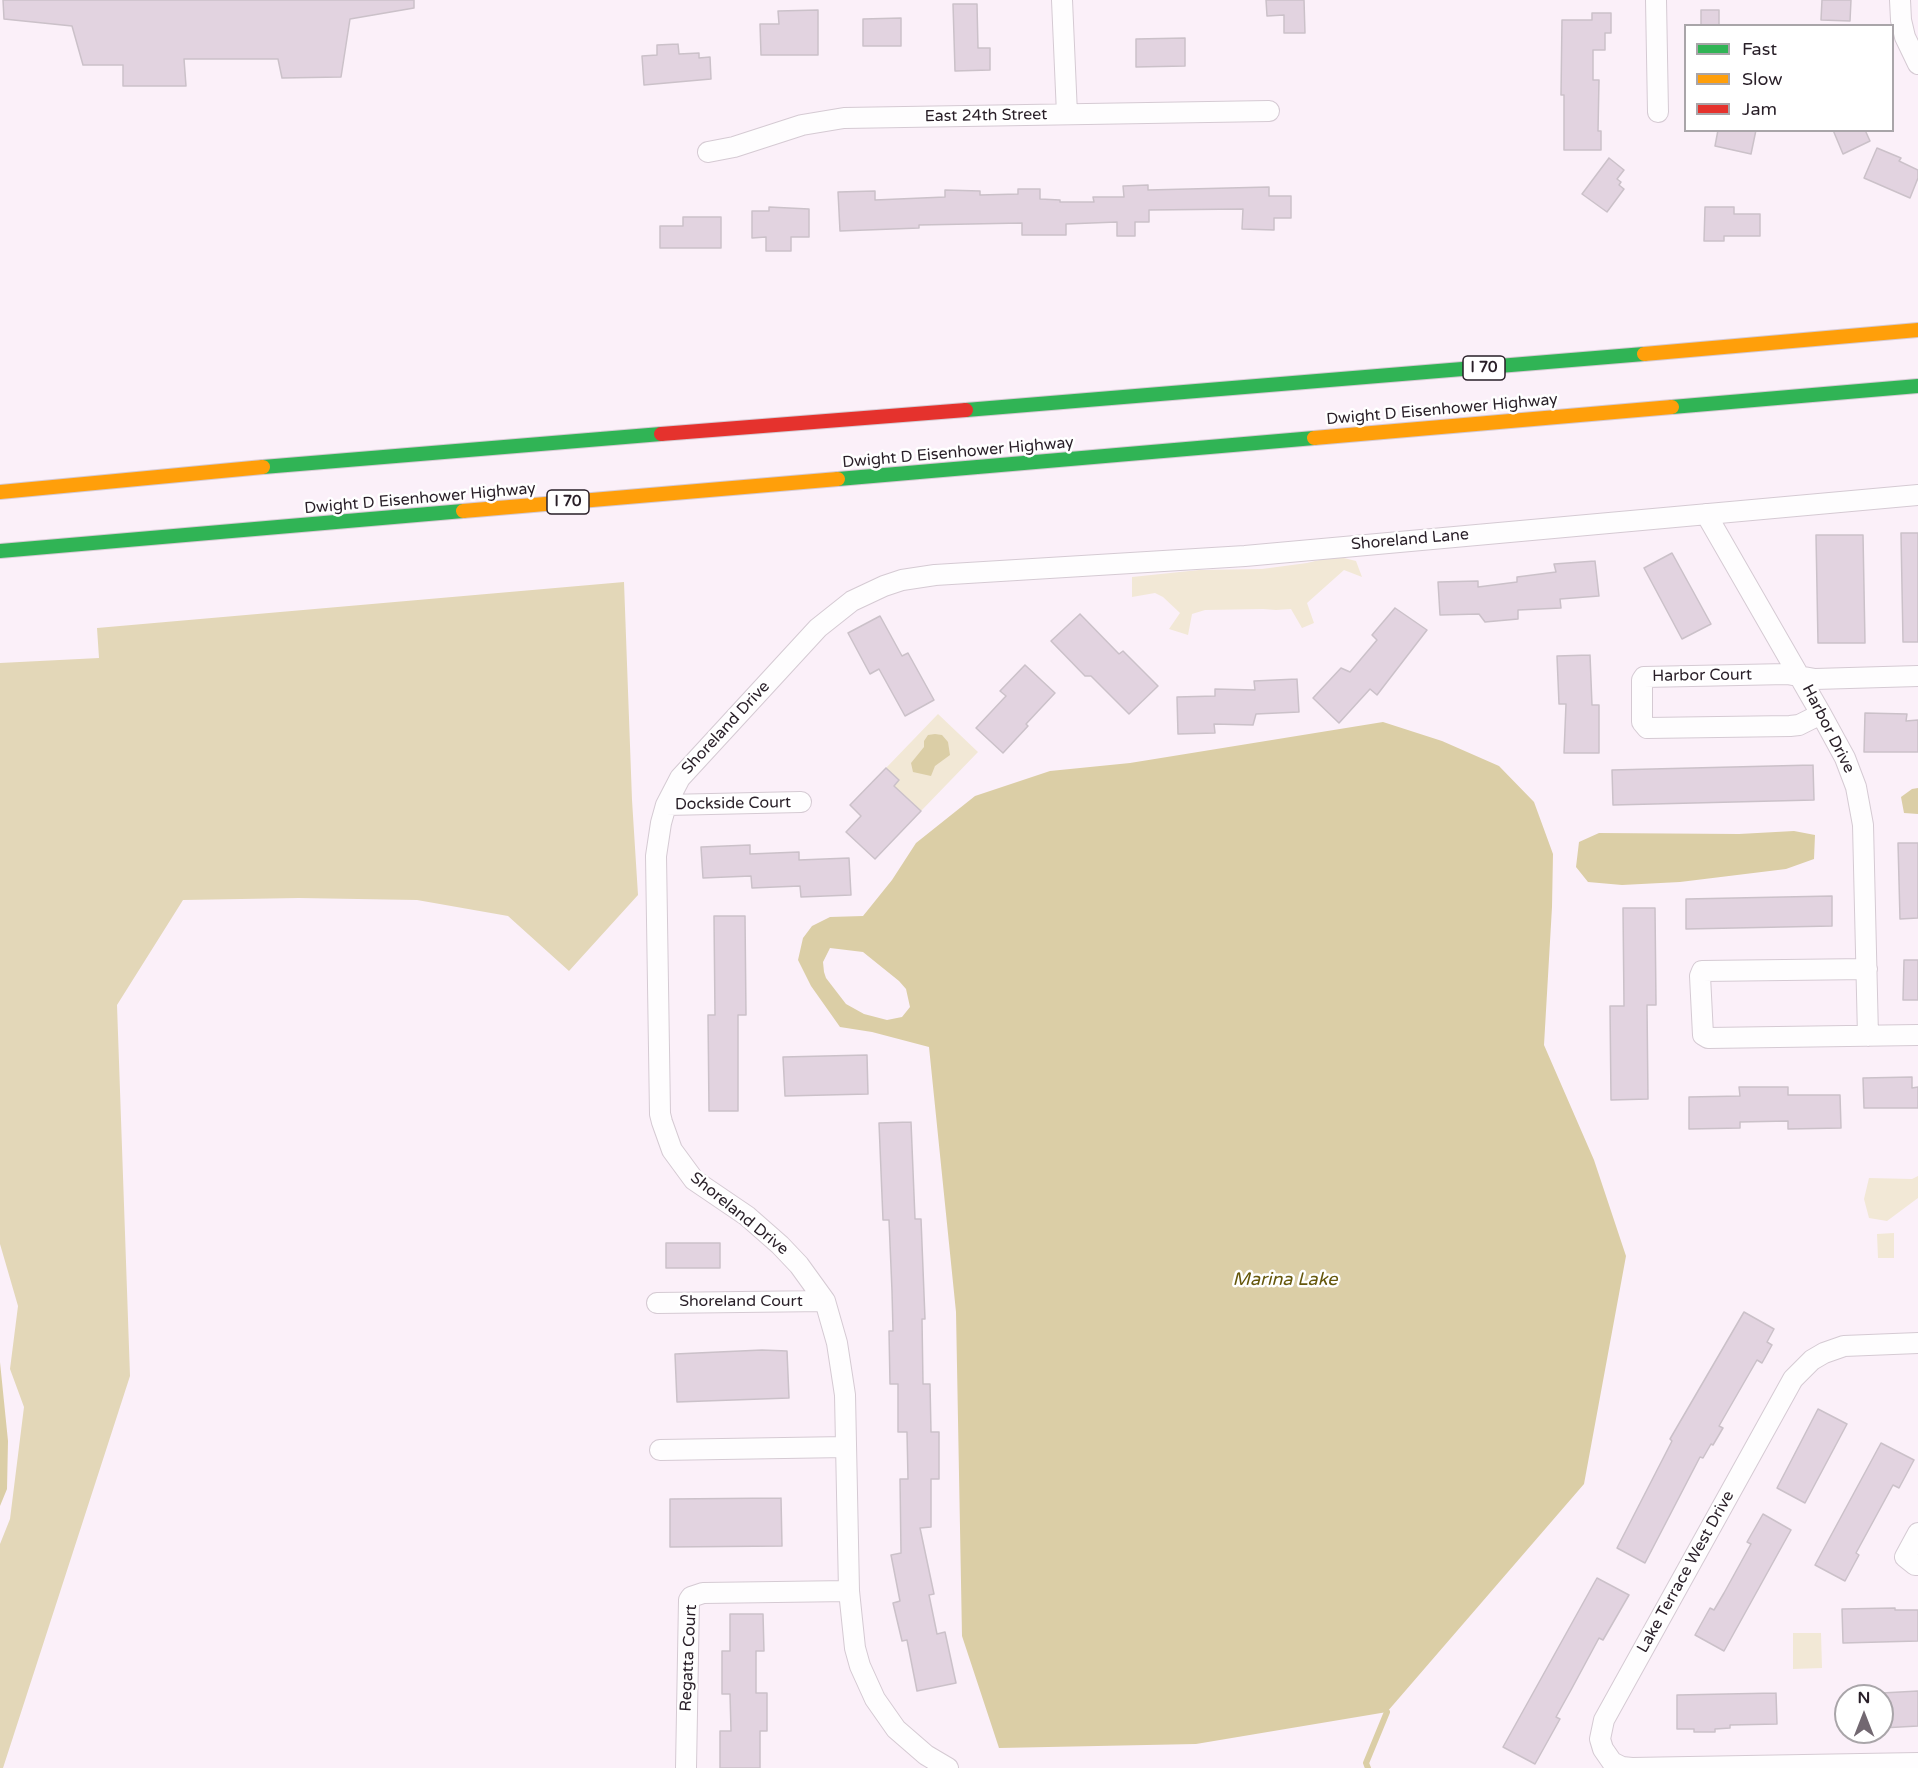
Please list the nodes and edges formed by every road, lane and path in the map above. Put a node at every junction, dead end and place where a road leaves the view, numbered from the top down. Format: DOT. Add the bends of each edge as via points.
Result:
graph roads {
  1 [pos="1062,0"];
  2 [pos="1656,0"];
  3 [pos="1900,0"];
  4 [pos="1918,64"];
  5 [pos="1269,111"];
  6 [pos="1658,112"];
  7 [pos="1066,114"];
  8 [pos="708,152"];
  9 [pos="1918,330"];
  10 [pos="1918,386"];
  11 [pos="372,457"];
  12 [pos="70,472"];
  13 [pos="0,492"];
  14 [pos="1918,495"];
  15 [pos="1706,514"];
  16 [pos="190,535"];
  17 [pos="0,551"];
  18 [pos="0,560"];
  19 [pos="902,580"];
  20 [pos="1918,676"];
  21 [pos="1801,677"];
  22 [pos="1821,714"];
  23 [pos="801,802"];
  24 [pos="666,805"];
  25 [pos="1867,969"];
  26 [pos="1918,1035"];
  27 [pos="1868,1036"];
  28 [pos="825,1301"];
  29 [pos="657,1303"];
  30 [pos="1918,1343"];
  31 [pos="846,1447"];
  32 [pos="660,1450"];
  33 [pos="1918,1533"];
  34 [pos="1918,1564"];
  35 [pos="849,1591"];
  36 [pos="1918,1763"];
  37 [pos="1652,1767"];
  38 [pos="686,1768"];
  39 [pos="948,1768"];
  1 -- 7 [label="street"];
  2 -- 6 [label="street"];
  3 -- 4 [label="street" via="1905,37"];
  5 -- 7 [label="street, East 24th Street"];
  7 -- 8 [label="street, East 24th Street" via="844,118 802,124"];
  9 -- 11 [label="highway, I 70" via="1049,405"];
  10 -- 16 [label="highway, Dwight D Eisenhower Highway / I 70"];
  11 -- 12 [label="highway"];
  11 -- 13 [label="highway, I 70"];
  14 -- 15 [label="street, Shoreland Lane"];
  15 -- 19 [label="street, Shoreland Lane" via="1245,556"];
  15 -- 21 [label="street, Harbor Drive"];
  16 -- 17 [label="highway, Dwight D Eisenhower Highway / I 70"];
  16 -- 18 [label="highway"];
  19 -- 24 [label="street, Shoreland Drive" via="852,601 818,628 687,770"];
  20 -- 21 [label="street, Harbor Court"];
  21 -- 22 [label="street, Harbor Drive"];
  21 -- 22 [label="street, Harbor Court" via="1644,677 1642,722 1647,728 1790,726"];
  22 -- 25 [label="street, Harbor Drive" via="1848,765 1861,809"];
  23 -- 24 [label="street, Dockside Court"];
  24 -- 28 [label="street, Shoreland Drive" via="656,856 660,1114 668,1141 694,1180 747,1216 780,1245"];
  25 -- 27 [label="street, Harbor Drive"];
  25 -- 27 [label="street" via="1702,971 1700,976 1702,1032 1708,1038"];
  26 -- 27 [label="street"];
  28 -- 29 [label="street, Shoreland Court"];
  28 -- 31 [label="street, Shoreland Drive" via="841,1360"];
  30 -- 37 [label="street, Lake Terrace West Drive" via="1844,1346 1809,1362 1790,1384 1604,1720 1600,1739 1612,1762 1622,1767"];
  31 -- 32 [label="street"];
  31 -- 35 [label="street, Shoreland Drive"];
  33 -- 34 [label="street" via="1905,1557"];
  35 -- 38 [label="street, Regatta Court" via="703,1593 688,1600"];
  35 -- 39 [label="street, Shoreland Drive" via="855,1648 875,1699 896,1729"];
  36 -- 37 [label="street"];
}
